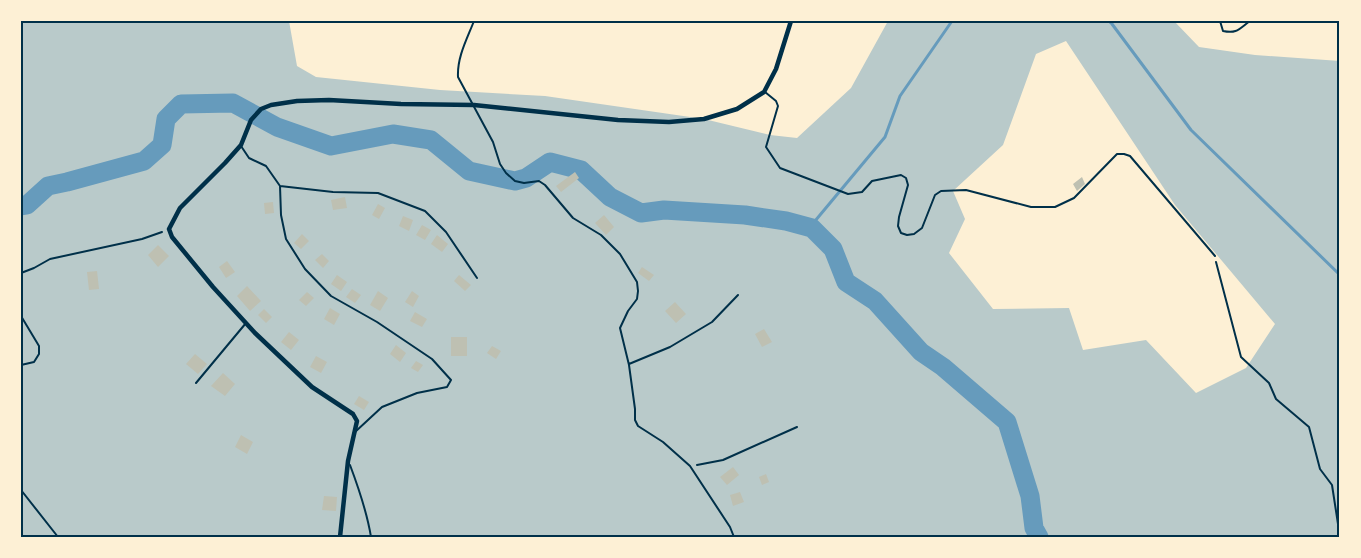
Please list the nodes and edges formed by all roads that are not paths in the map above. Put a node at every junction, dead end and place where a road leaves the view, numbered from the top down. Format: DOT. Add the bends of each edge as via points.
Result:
graph roads {
  1 [pos="474,21"];
  2 [pos="791,21"];
  3 [pos="1220,21"];
  4 [pos="1250,21"];
  5 [pos="764,92"];
  6 [pos="474,105"];
  7 [pos="241,145"];
  8 [pos="280,186"];
  9 [pos="1215,256"];
  10 [pos="477,278"];
  11 [pos="738,295"];
  12 [pos="21,316"];
  13 [pos="246,323"];
  14 [pos="629,364"];
  15 [pos="21,365"];
  16 [pos="196,383"];
  17 [pos="354,434"];
  18 [pos="348,461"];
  19 [pos="21,490"];
  20 [pos="58,537"];
  21 [pos="340,537"];
  22 [pos="371,537"];
  23 [pos="734,537"];
  1 -- 6 [label="lane" via="458,66 458,76"];
  2 -- 5 [label="street" via="776,69"];
  3 -- 4 [label="lane" via="1223,31 1231,33"];
  5 -- 6 [label="street" via="737,109 704,119 669,122"];
  5 -- 9 [label="lane" via="778,106 766,147 780,168 848,194 862,192 872,181 901,175 908,185 898,226 907,235 922,228 935,195 941,191 966,190 1032,207 1055,207 1074,198 1117,154 1124,154 1130,156"];
  6 -- 7 [label="street" via="297,101 261,109 251,120"];
  6 -- 14 [label="lane" via="506,173 515,181 539,181 545,185 574,218 601,235 620,254 637,282 637,299 620,328"];
  7 -- 8 [label="lane" via="248,158 266,166"];
  7 -- 13 [label="street" via="180,208 168,229"];
  8 -- 10 [label="lane" via="378,193 425,211 446,232"];
  8 -- 17 [label="lane" via="286,239 305,269 331,296 432,359 452,380 447,387 418,393 382,407"];
  11 -- 14 [label="lane" via="712,322"];
  12 -- 15 [label="lane" via="39,346 34,362"];
  13 -- 16 [label="lane"];
  13 -- 17 [label="street" via="312,387 353,414 357,421"];
  14 -- 23 [label="lane" via="638,426 663,442 690,466"];
  17 -- 18 [label="street"];
  18 -- 21 [label="street"];
  18 -- 22 [label="lane" via="360,490"];
  19 -- 20 [label="lane"];
}
